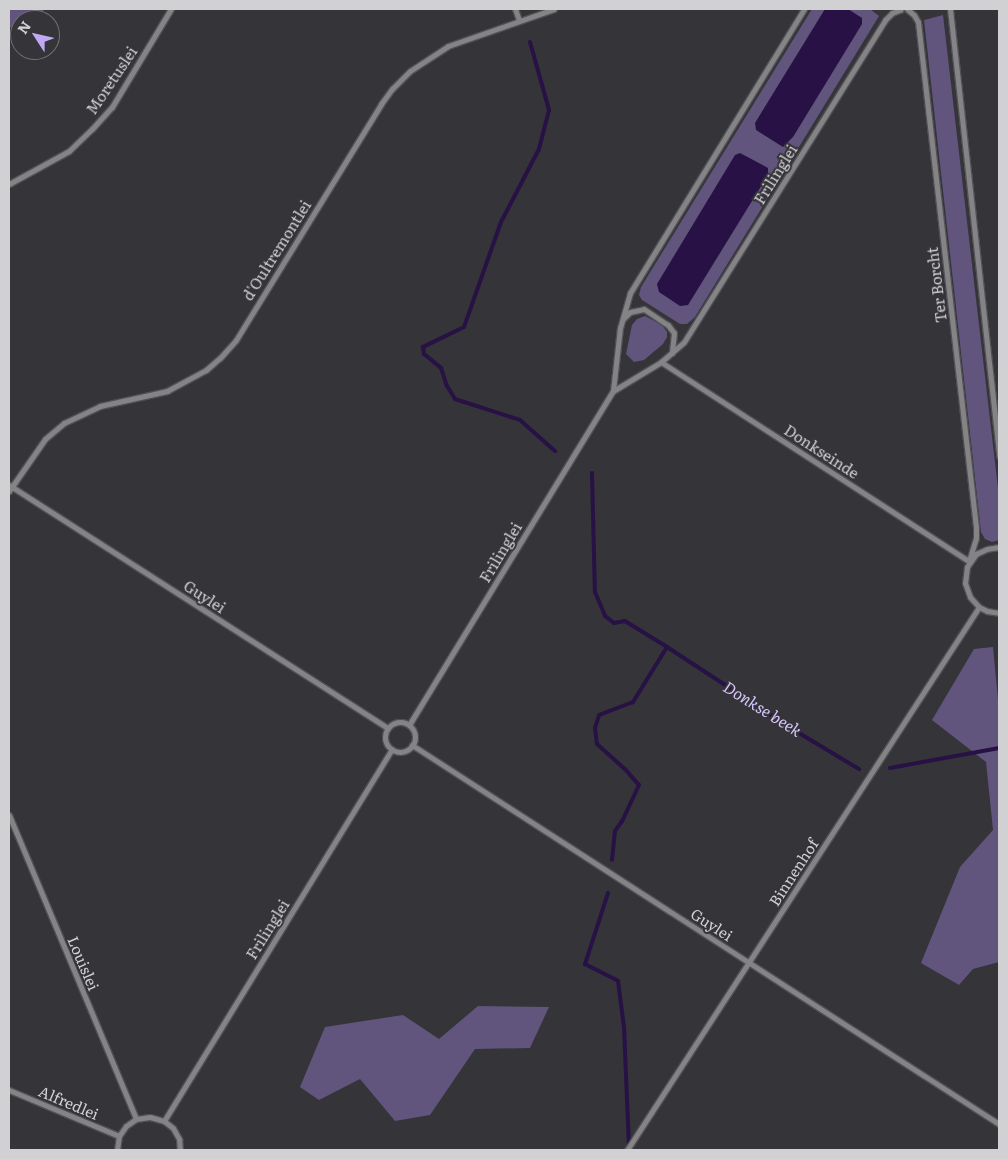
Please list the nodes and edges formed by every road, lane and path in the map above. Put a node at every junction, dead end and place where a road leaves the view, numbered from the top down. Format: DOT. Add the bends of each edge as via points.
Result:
graph roads {
  1 [pos="171,9"];
  2 [pos="515,9"];
  3 [pos="554,9"];
  4 [pos="804,9"];
  5 [pos="899,9"];
  6 [pos="908,9"];
  7 [pos="950,9"];
  8 [pos="520,20"];
  9 [pos="9,184"];
  10 [pos="623,318"];
  11 [pos="672,353"];
  12 [pos="661,362"];
  13 [pos="613,391"];
  14 [pos="999,456"];
  15 [pos="10,487"];
  16 [pos="999,547"];
  17 [pos="969,561"];
  18 [pos="979,607"];
  19 [pos="999,613"];
  20 [pos="409,726"];
  21 [pos="388,728"];
  22 [pos="412,745"];
  23 [pos="392,749"];
  24 [pos="9,815"];
  25 [pos="749,963"];
  26 [pos="9,1090"];
  27 [pos="136,1120"];
  28 [pos="164,1121"];
  29 [pos="999,1124"];
  30 [pos="119,1136"];
  31 [pos="117,1150"];
  32 [pos="180,1150"];
  33 [pos="627,1150"];
  1 -- 9 [label="street, Moretuslei" via="112,107 92,130 69,151"];
  2 -- 8 [label="street"];
  3 -- 8 [label="street, d'Oultremontlei"];
  4 -- 10 [label="street, Frilinglei" via="630,293"];
  5 -- 6 [label="street, Frilinglei"];
  5 -- 11 [label="street, Frilinglei" via="885,20 695,328"];
  6 -- 17 [label="street, Ter Borcht" via="918,22 976,527"];
  7 -- 14 [label="street"];
  8 -- 15 [label="street, d'Oultremontlei" via="448,46 410,71 392,88 236,340 220,358 186,382 166,391 100,406 64,423 46,439"];
  10 -- 11 [label="street" via="630,312 644,309 668,324 674,334"];
  10 -- 13 [label="street, Frilinglei"];
  11 -- 12 [label="street, Frilinglei"];
  12 -- 13 [label="street, Frilinglei"];
  12 -- 17 [label="street, Donkseinde"];
  13 -- 20 [label="street, Frilinglei"];
  15 -- 21 [label="street, Guylei"];
  16 -- 17 [label="street" via="981,551"];
  17 -- 18 [label="street" via="965,583 970,597"];
  18 -- 19 [label="street"];
  18 -- 25 [label="street, Binnenhof"];
  20 -- 21 [label="street" via="399,722"];
  20 -- 22 [label="street" via="414,735"];
  21 -- 23 [label="street" via="385,738"];
  22 -- 23 [label="street" via="402,751"];
  22 -- 25 [label="street, Guylei"];
  23 -- 28 [label="street, Frilinglei"];
  24 -- 27 [label="street, Louislei"];
  25 -- 29 [label="street, Guylei"];
  25 -- 33 [label="street, Binnenhof"];
  26 -- 30 [label="street, Alfredlei"];
  27 -- 28 [label="street" via="150,1117"];
  27 -- 30 [label="street"];
  28 -- 32 [label="street" via="173,1128"];
  30 -- 31 [label="street"];
}
